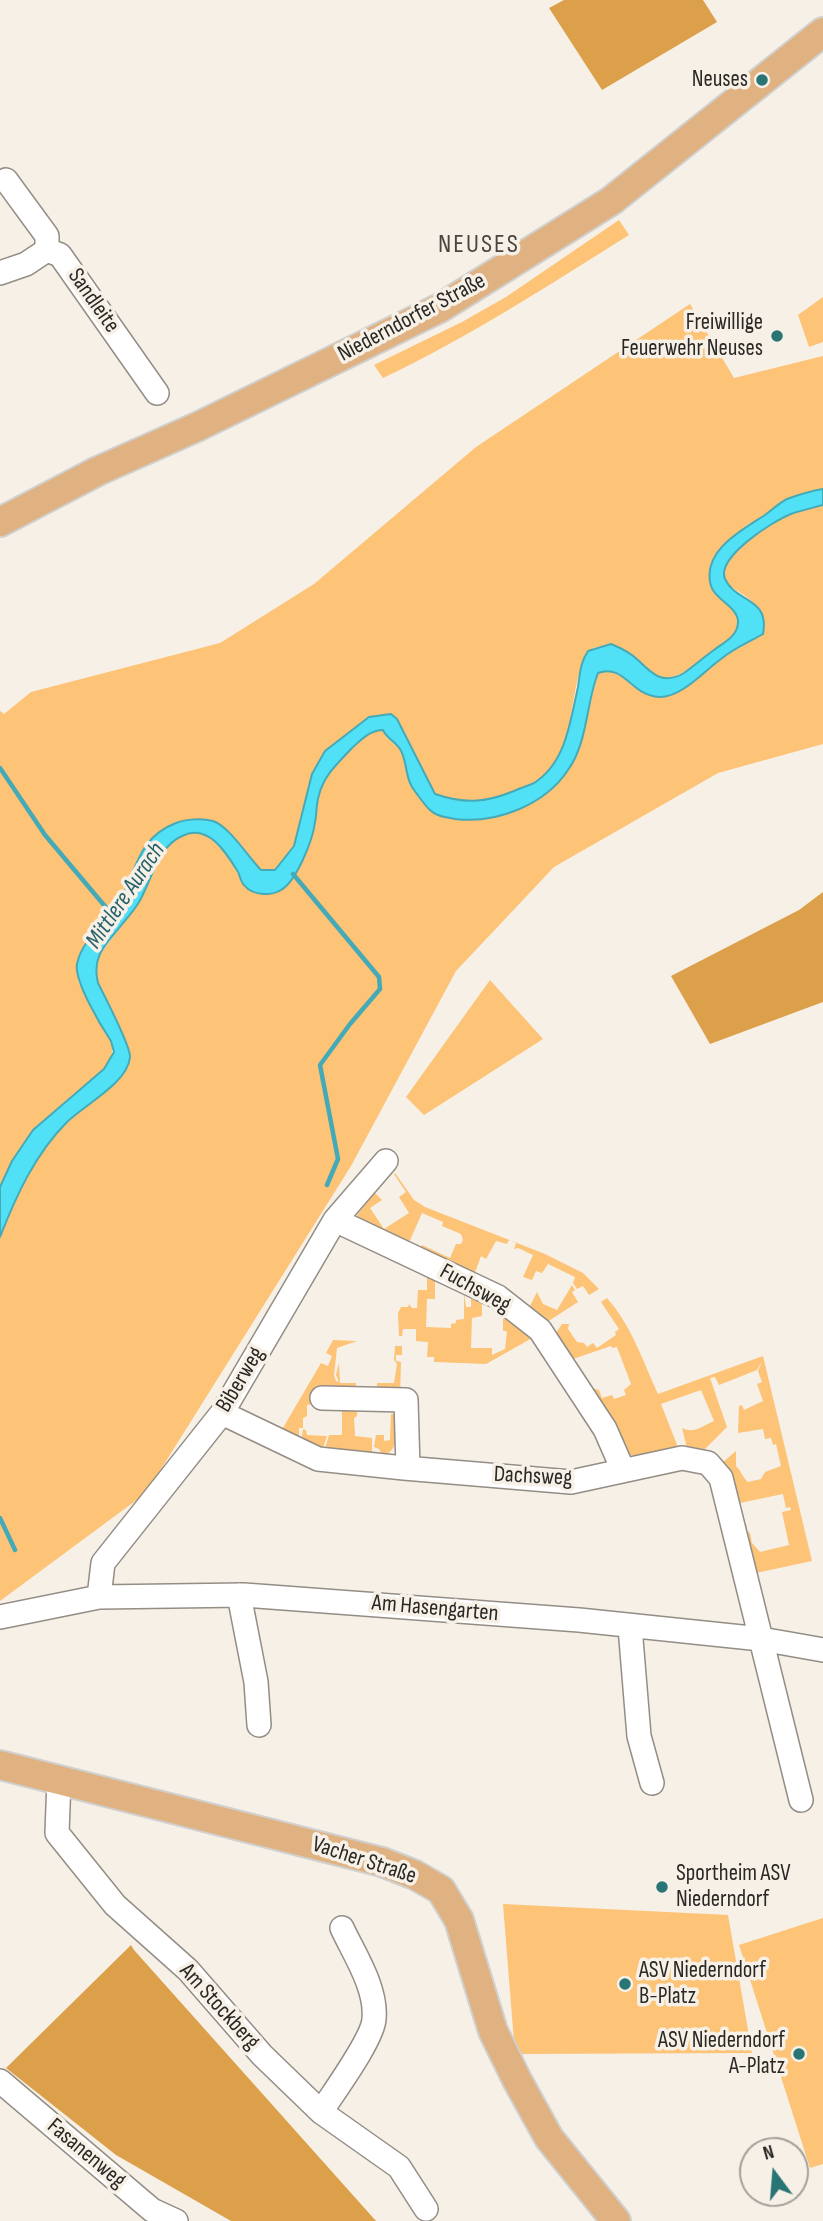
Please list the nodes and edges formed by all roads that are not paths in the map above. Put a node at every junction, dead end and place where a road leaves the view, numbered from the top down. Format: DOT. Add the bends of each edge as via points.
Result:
graph roads {
  1 [pos="823,32"];
  2 [pos="6,180"];
  3 [pos="47,250"];
  4 [pos="0,272"];
  5 [pos="157,393"];
  6 [pos="0,522"];
  7 [pos="386,1161"];
  8 [pos="335,1220"];
  9 [pos="321,1398"];
  10 [pos="222,1413"];
  11 [pos="408,1468"];
  12 [pos="623,1469"];
  13 [pos="239,1595"];
  14 [pos="99,1597"];
  15 [pos="0,1617"];
  16 [pos="630,1627"];
  17 [pos="761,1639"];
  18 [pos="823,1650"];
  19 [pos="259,1725"];
  20 [pos="0,1765"];
  21 [pos="59,1780"];
  22 [pos="652,1783"];
  23 [pos="801,1800"];
  24 [pos="342,1928"];
  25 [pos="0,2081"];
  26 [pos="320,2112"];
  27 [pos="426,2209"];
  28 [pos="176,2221"];
  29 [pos="616,2221"];
  1 -- 6 [label="main road, Niederndorfer Straße" via="611,201 440,308"];
  2 -- 3 [label="street, Sandleite" via="47,236"];
  3 -- 4 [label="street" via="26,264"];
  3 -- 5 [label="street, Sandleite" via="60,255"];
  7 -- 8 [label="street, Biberweg"];
  8 -- 10 [label="street, Biberweg"];
  8 -- 12 [label="street, Fuchsweg" via="498,1297 540,1330 605,1429"];
  9 -- 11 [label="street" via="406,1400"];
  10 -- 11 [label="street, Dachsweg" via="318,1459"];
  10 -- 14 [label="street, Biberweg" via="103,1563"];
  11 -- 12 [label="street, Dachsweg" via="571,1482"];
  12 -- 17 [label="street, Dachsweg" via="682,1458 708,1463 721,1478"];
  13 -- 14 [label="street, Am Hasengarten"];
  13 -- 16 [label="street, Am Hasengarten"];
  13 -- 19 [label="street" via="256,1682"];
  14 -- 15 [label="street, Am Hasengarten"];
  16 -- 17 [label="street, Am Hasengarten"];
  16 -- 22 [label="street" via="639,1735"];
  17 -- 18 [label="street, Am Hasengarten"];
  17 -- 23 [label="street"];
  20 -- 21 [label="main road, Vacher Straße"];
  21 -- 26 [label="street, Am Stockberg" via="57,1833 115,1905 188,1970 262,2055"];
  21 -- 29 [label="main road, Vacher Straße" via="382,1862 441,1890 459,1920 493,2031 517,2080 549,2137"];
  24 -- 26 [label="street" via="370,1990 374,2020 356,2058"];
  25 -- 28 [label="street, Fasanenweg" via="152,2210"];
  26 -- 27 [label="street, Am Stockberg" via="399,2167"];
}
